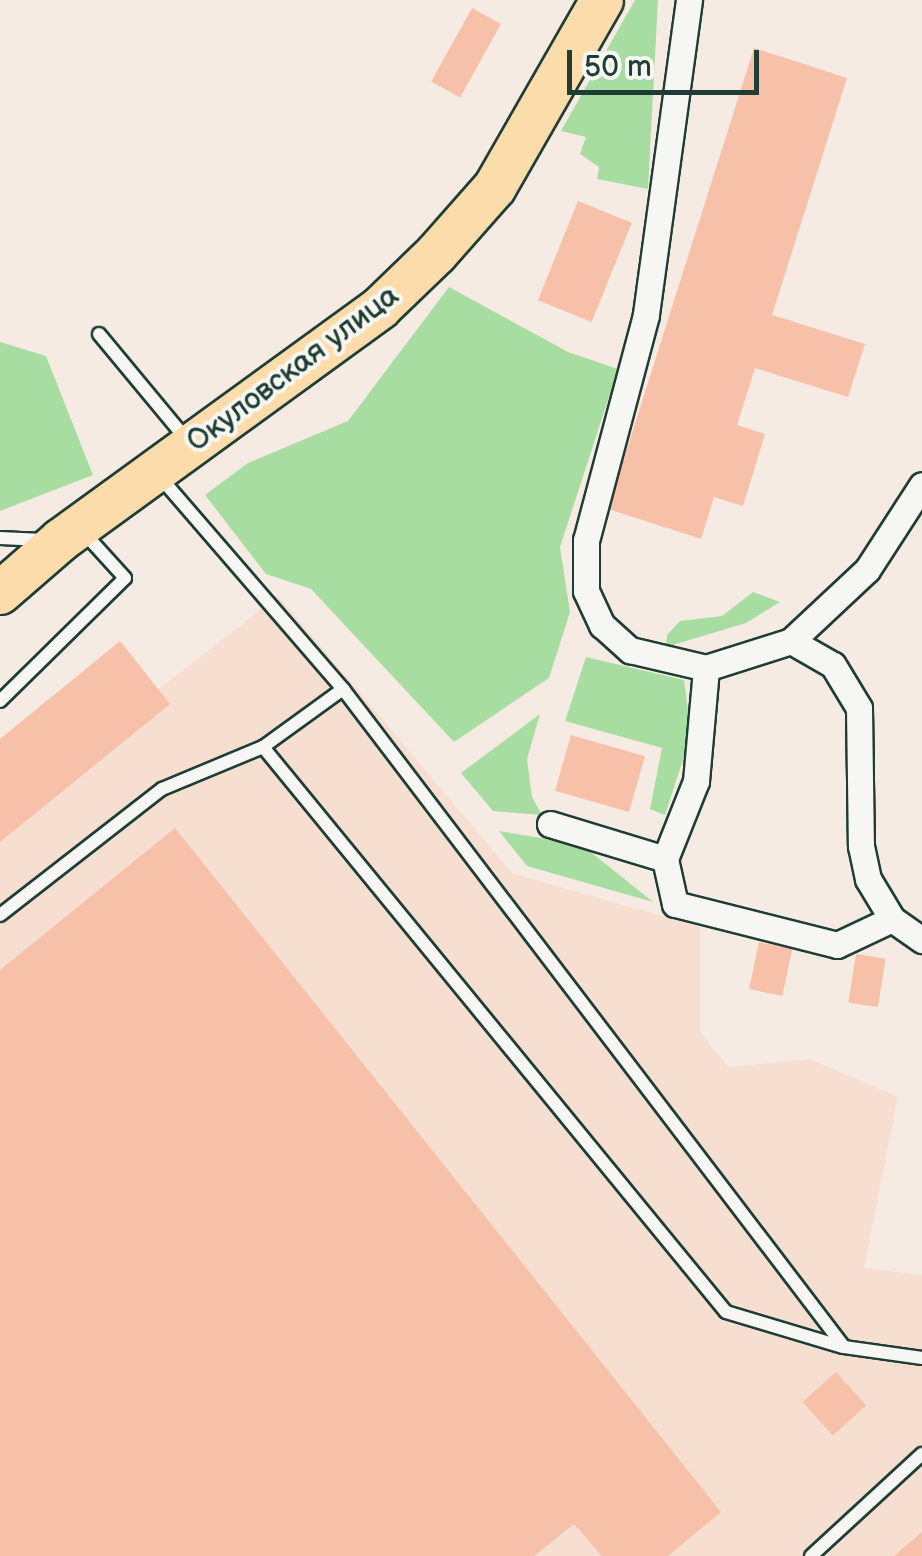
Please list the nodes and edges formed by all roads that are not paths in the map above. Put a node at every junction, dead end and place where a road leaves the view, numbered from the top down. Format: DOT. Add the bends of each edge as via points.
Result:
graph roads {
  1 [pos="602,0"];
  2 [pos="689,0"];
  3 [pos="99,334"];
  4 [pos="193,446"];
  5 [pos="155,472"];
  6 [pos="922,485"];
  7 [pos="0,538"];
  8 [pos="44,550"];
  9 [pos="0,593"];
  10 [pos="791,641"];
  11 [pos="706,668"];
  12 [pos="343,689"];
  13 [pos="0,701"];
  14 [pos="263,747"];
  15 [pos="550,824"];
  16 [pos="665,859"];
  17 [pos="0,915"];
  18 [pos="892,919"];
  19 [pos="922,940"];
  20 [pos="844,1347"];
  21 [pos="922,1358"];
  22 [pos="922,1454"];
  23 [pos="812,1556"];
  1 -- 4 [label="main road, Окуловская улица" via="495,186 436,254 380,308"];
  2 -- 11 [label="street" via="646,314 586,540 586,591 602,625 630,650"];
  3 -- 4 [label="lane"];
  4 -- 5 [label="main road, Окуловская улица"];
  5 -- 8 [label="main road, Окуловская улица"];
  5 -- 12 [label="lane"];
  6 -- 10 [label="street" via="867,570"];
  7 -- 8 [label="lane"];
  8 -- 9 [label="main road, Окуловская улица"];
  8 -- 13 [label="lane" via="125,578"];
  10 -- 11 [label="street"];
  10 -- 18 [label="street" via="833,665 859,708 861,846 868,879"];
  11 -- 16 [label="street" via="696,780"];
  12 -- 14 [label="lane"];
  12 -- 20 [label="lane"];
  14 -- 17 [label="lane" via="162,789"];
  14 -- 20 [label="lane" via="726,1312"];
  15 -- 16 [label="street"];
  16 -- 18 [label="street" via="676,904 836,944"];
  18 -- 19 [label="street"];
  20 -- 21 [label="lane"];
  22 -- 23 [label="lane"];
}
